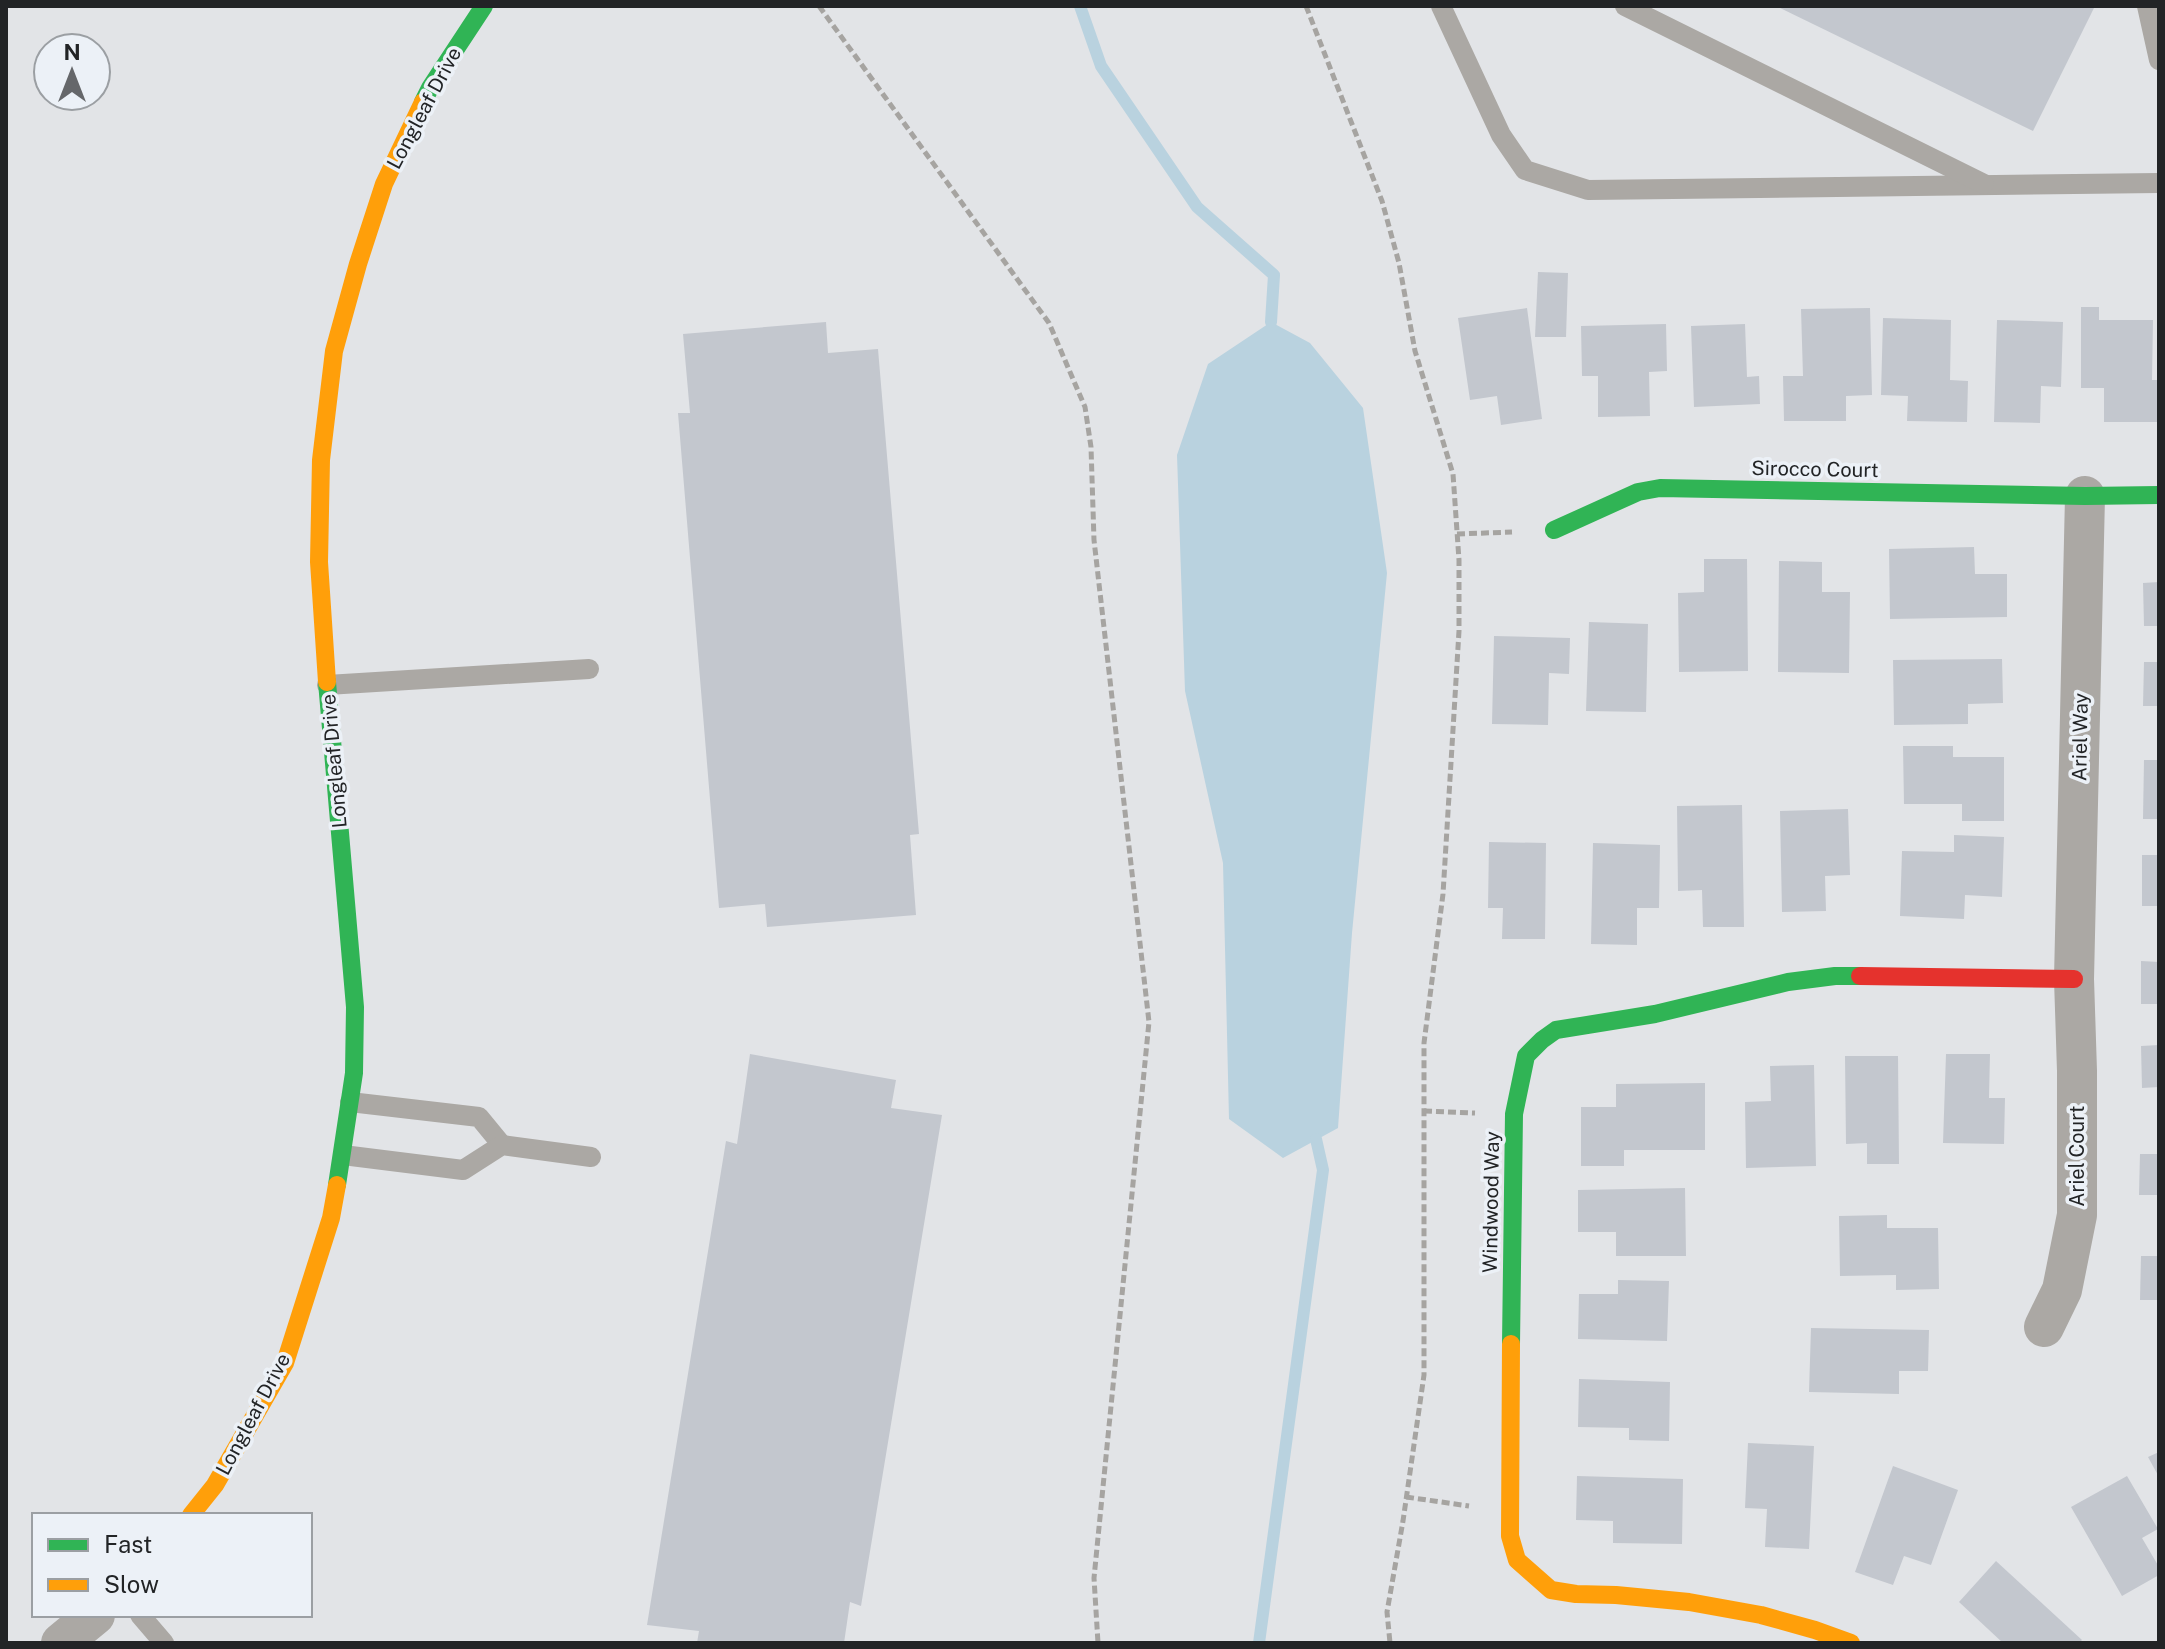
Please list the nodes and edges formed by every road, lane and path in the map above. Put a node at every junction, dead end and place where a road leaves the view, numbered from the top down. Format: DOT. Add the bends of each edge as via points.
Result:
graph roads {
  1 [pos="484,6"];
  2 [pos="819,6"];
  3 [pos="1306,6"];
  4 [pos="1441,6"];
  5 [pos="1625,6"];
  6 [pos="2147,6"];
  7 [pos="2159,60"];
  8 [pos="2159,183"];
  9 [pos="1987,185"];
  10 [pos="2159,495"];
  11 [pos="2085,496"];
  12 [pos="1554,530"];
  13 [pos="1457,534"];
  14 [pos="589,669"];
  15 [pos="327,685"];
  16 [pos="2074,979"];
  17 [pos="350,1102"];
  18 [pos="502,1145"];
  19 [pos="343,1155"];
  20 [pos="591,1157"];
  21 [pos="2044,1327"];
  22 [pos="1406,1497"];
  23 [pos="1510,1512"];
  24 [pos="193,1513"];
  25 [pos="93,1617"];
  26 [pos="142,1617"];
  27 [pos="61,1643"];
  28 [pos="164,1643"];
  29 [pos="1098,1643"];
  30 [pos="1390,1643"];
  31 [pos="1851,1643"];
  1 -- 15 [label="street, Longleaf Drive" via="430,88 384,184 334,351 321,460 319,562"];
  2 -- 29 [label="path" via="1049,323 1085,407 1094,540 1149,1022 1094,1578"];
  3 -- 13 [label="path" via="1382,201 1415,351 1453,474"];
  4 -- 9 [label="lane" via="1501,135 1525,170 1588,190"];
  5 -- 9 [label="lane"];
  6 -- 7 [label="lane"];
  8 -- 9 [label="lane"];
  10 -- 11 [label="street, Sirocco Court"];
  11 -- 12 [label="street, Sirocco Court" via="1660,488 1638,492"];
  11 -- 16 [label="street, Ariel Way"];
  12 -- 13 [label="path"];
  13 -- 22 [label="path" via="1459,631 1443,894 1424,1043 1424,1375"];
  14 -- 15 [label="lane"];
  15 -- 17 [label="street, Longleaf Drive" via="355,1007"];
  16 -- 21 [label="street, Ariel Court" via="2077,1215 2062,1290"];
  16 -- 23 [label="street, Windwood Way" via="1835,976 1556,1030 1542,1040 1526,1056 1514,1114"];
  17 -- 18 [label="lane" via="479,1117"];
  17 -- 19 [label="street, Longleaf Drive"];
  18 -- 19 [label="lane" via="463,1170"];
  18 -- 20 [label="lane"];
  19 -- 24 [label="street, Longleaf Drive" via="331,1218 285,1363 215,1485"];
  22 -- 23 [label="path"];
  22 -- 30 [label="path" via="1387,1612"];
  23 -- 31 [label="street, Windwood Way" via="1517,1560 1551,1590 1689,1602 1761,1615"];
  25 -- 27 [label="street"];
  26 -- 28 [label="lane"];
}
